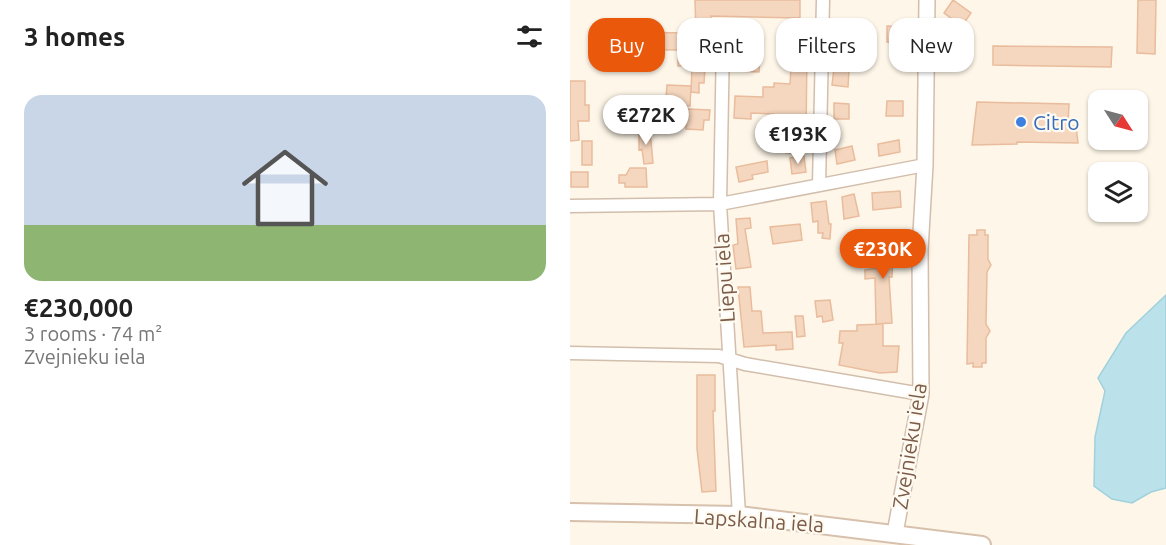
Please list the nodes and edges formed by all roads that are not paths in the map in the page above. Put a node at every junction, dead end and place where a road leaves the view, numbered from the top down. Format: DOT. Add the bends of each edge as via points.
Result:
graph roads {
  1 [pos="823,0"];
  2 [pos="927,0"];
  3 [pos="722,72"];
  4 [pos="925,165"];
  5 [pos="819,185"];
  6 [pos="720,204"];
  7 [pos="570,206"];
  8 [pos="570,353"];
  9 [pos="730,361"];
  10 [pos="921,394"];
  11 [pos="570,512"];
  12 [pos="739,515"];
  13 [pos="895,533"];
  14 [pos="982,545"];
  1 -- 5 [label="street"];
  2 -- 4 [label="street, Zvejnieku iela"];
  3 -- 6 [label="street, Liepu iela"];
  4 -- 5 [label="street"];
  4 -- 10 [label="street, Zvejnieku iela" via="920,250"];
  5 -- 6 [label="street"];
  6 -- 7 [label="street"];
  6 -- 9 [label="street, Liepu iela"];
  8 -- 9 [label="street" via="719,356"];
  9 -- 10 [label="street"];
  9 -- 12 [label="street, Liepu iela"];
  10 -- 13 [label="street, Zvejnieku iela"];
  11 -- 12 [label="main road, Lapskalna iela"];
  12 -- 13 [label="main road, Lapskalna iela"];
  13 -- 14 [label="main road, Lapskalna iela"];
}
